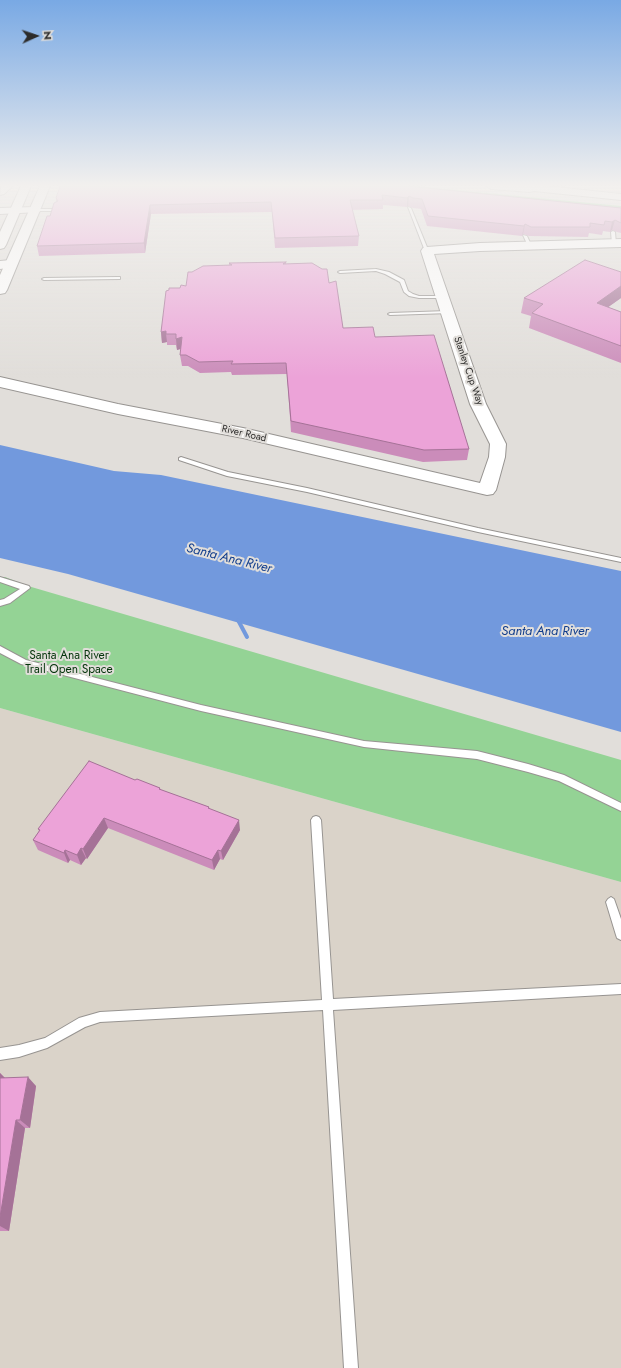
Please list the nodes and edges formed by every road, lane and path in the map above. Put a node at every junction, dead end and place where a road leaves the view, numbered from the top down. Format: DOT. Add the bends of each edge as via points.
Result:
graph roads {
  1 [pos="13,250"];
  2 [pos="439,250"];
  3 [pos="427,251"];
  4 [pos="5,264"];
  5 [pos="340,272"];
  6 [pos="118,278"];
  7 [pos="44,279"];
  8 [pos="0,290"];
  9 [pos="443,297"];
  10 [pos="448,312"];
  11 [pos="390,314"];
  12 [pos="0,382"];
  13 [pos="181,459"];
  14 [pos="487,490"];
  15 [pos="621,560"];
  16 [pos="0,579"];
  17 [pos="0,604"];
  18 [pos="0,649"];
  19 [pos="621,807"];
  20 [pos="316,820"];
  21 [pos="611,902"];
  22 [pos="621,935"];
  23 [pos="621,989"];
  24 [pos="328,1004"];
  25 [pos="0,1054"];
  26 [pos="352,1368"];
  1 -- 4 [label="main road"];
  2 -- 3 [label="main road"];
  3 -- 9 [label="main road, Stanley Cup Way"];
  4 -- 8 [label="main road"];
  5 -- 9 [label="lane" via="376,270 402,282 406,292 411,295"];
  6 -- 7 [label="lane"];
  9 -- 10 [label="main road, Stanley Cup Way"];
  10 -- 11 [label="lane"];
  10 -- 14 [label="main road, Stanley Cup Way" via="478,404 498,444 497,457"];
  12 -- 14 [label="main road, River Road" via="118,409 243,433"];
  13 -- 15 [label="lane" via="227,474"];
  16 -- 17 [label="lane" via="26,588"];
  18 -- 19 [label="lane" via="24,662 201,708 364,744 477,755 560,778"];
  20 -- 24 [label="lane"];
  21 -- 22 [label="lane"];
  23 -- 24 [label="lane"];
  24 -- 25 [label="lane" via="100,1017 83,1022 47,1043"];
  24 -- 26 [label="lane"];
}
